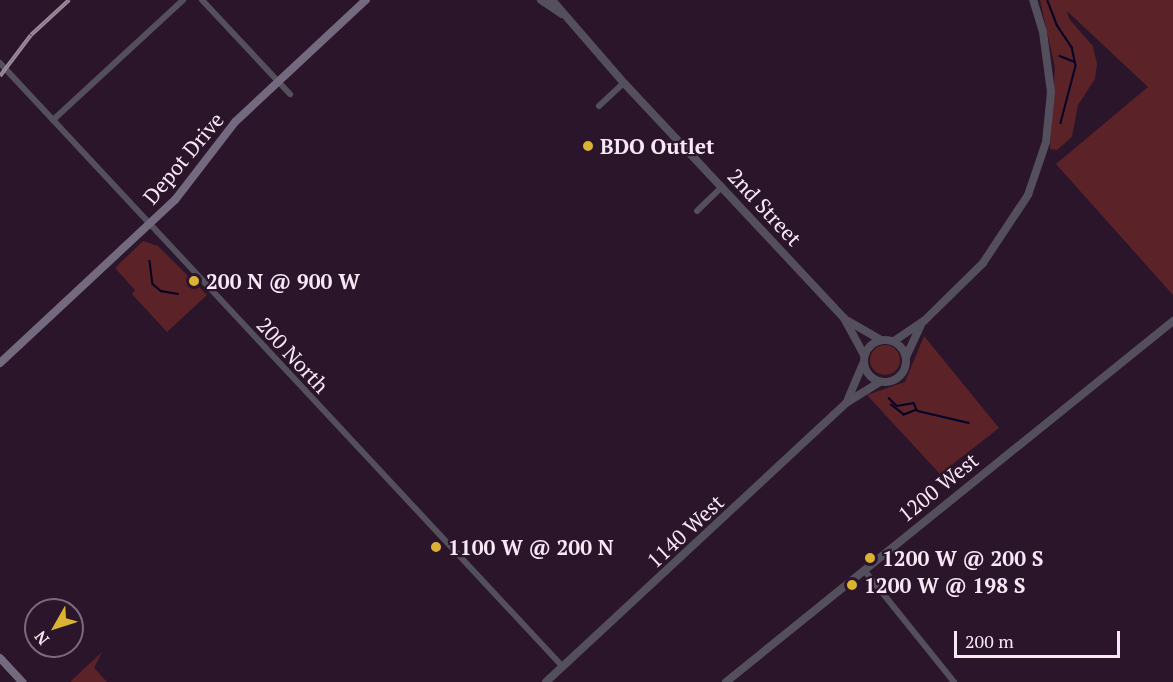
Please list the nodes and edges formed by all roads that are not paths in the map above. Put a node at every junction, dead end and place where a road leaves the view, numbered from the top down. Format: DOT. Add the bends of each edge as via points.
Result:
graph roads {
  1 [pos="183,0"];
  2 [pos="202,0"];
  3 [pos="366,0"];
  4 [pos="541,0"];
  5 [pos="552,0"];
  6 [pos="1033,0"];
  7 [pos="562,14"];
  8 [pos="0,63"];
  9 [pos="278,82"];
  10 [pos="624,83"];
  11 [pos="290,94"];
  12 [pos="599,106"];
  13 [pos="53,120"];
  14 [pos="722,188"];
  15 [pos="697,211"];
  16 [pos="150,225"];
  17 [pos="844,318"];
  18 [pos="924,321"];
  19 [pos="1173,321"];
  20 [pos="881,340"];
  21 [pos="894,341"];
  22 [pos="864,355"];
  23 [pos="906,357"];
  24 [pos="0,363"];
  25 [pos="863,364"];
  26 [pos="880,382"];
  27 [pos="846,403"];
  28 [pos="864,570"];
  29 [pos="0,658"];
  30 [pos="562,667"];
  31 [pos="22,682"];
  32 [pos="546,682"];
  33 [pos="726,682"];
  34 [pos="954,682"];
  1 -- 13 [label="street"];
  2 -- 9 [label="street"];
  3 -- 9 [label="main road, Depot Drive"];
  4 -- 7 [label="street, 2nd Street"];
  5 -- 7 [label="street, 2nd Street"];
  6 -- 18 [label="street" via="1048,57 1049,123 1028,195 1000,241"];
  7 -- 10 [label="street, 2nd Street"];
  8 -- 13 [label="street, 200 North"];
  9 -- 11 [label="street"];
  9 -- 16 [label="main road, Depot Drive" via="224,134 175,200"];
  10 -- 12 [label="street"];
  10 -- 14 [label="street, 2nd Street"];
  13 -- 16 [label="street, 200 North"];
  14 -- 15 [label="street"];
  14 -- 17 [label="street, 2nd Street"];
  16 -- 24 [label="main road, Depot Drive"];
  16 -- 30 [label="street, 200 North"];
  17 -- 20 [label="street, 2nd Street"];
  17 -- 22 [label="street, 2nd Street"];
  18 -- 21 [label="street"];
  18 -- 23 [label="street"];
  19 -- 28 [label="street, 1200 West"];
  20 -- 21 [label="street"];
  20 -- 22 [label="street"];
  21 -- 23 [label="street"];
  22 -- 25 [label="street"];
  23 -- 26 [label="street" via="899,376"];
  25 -- 26 [label="street" via="869,375"];
  25 -- 27 [label="street, 1140 West"];
  26 -- 27 [label="street, 1140 West"];
  27 -- 30 [label="street, 1140 West"];
  28 -- 33 [label="street, 1200 West"];
  28 -- 34 [label="street"];
  29 -- 31 [label="main road"];
  30 -- 32 [label="street, 1140 West"];
}
